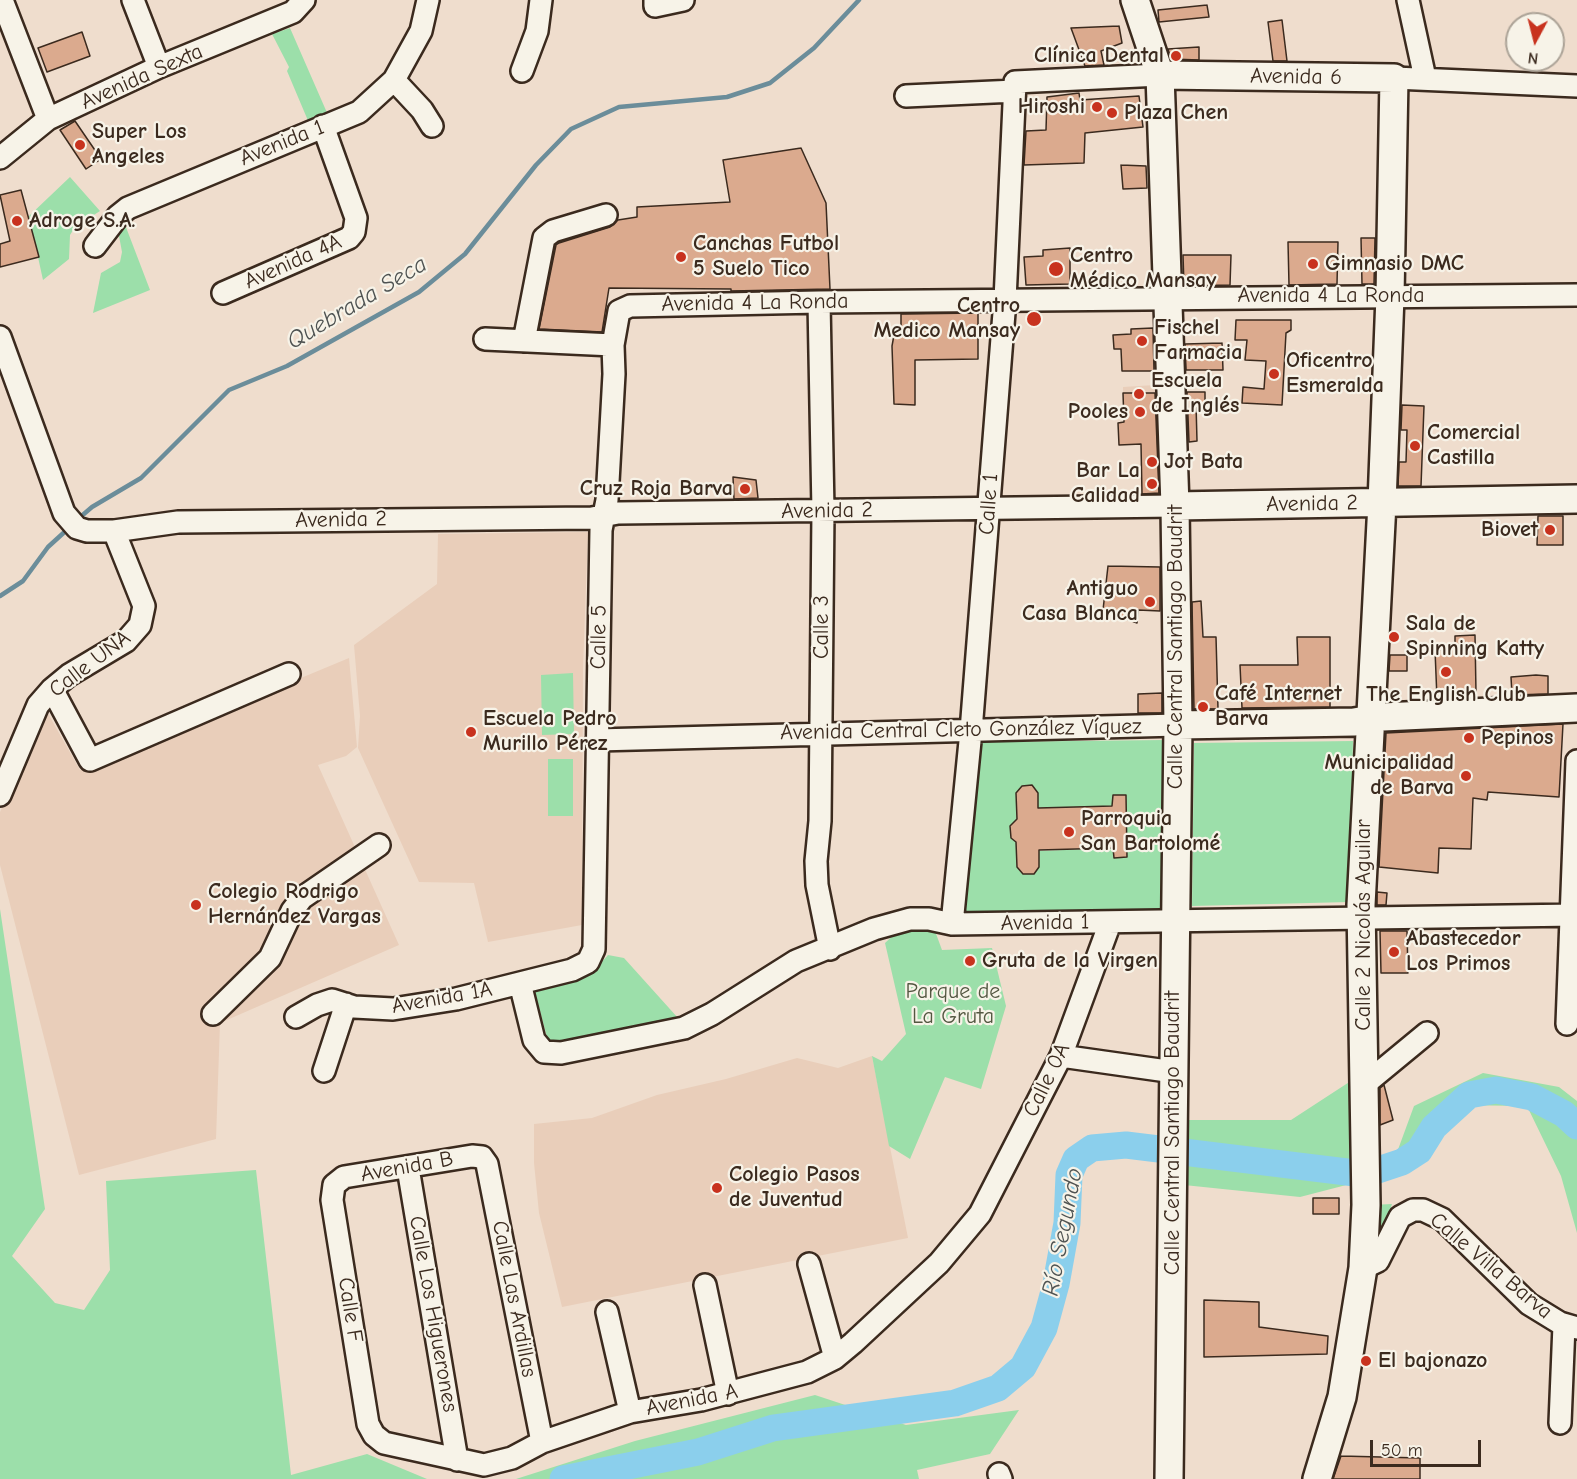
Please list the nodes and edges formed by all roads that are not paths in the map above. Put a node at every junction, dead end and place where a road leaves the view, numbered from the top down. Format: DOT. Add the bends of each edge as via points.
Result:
graph roads {
  1 [pos="2,0"];
  2 [pos="133,0"];
  3 [pos="428,0"];
  4 [pos="541,0"];
  5 [pos="683,0"];
  6 [pos="1135,0"];
  7 [pos="1408,0"];
  8 [pos="655,3"];
  9 [pos="299,6"];
  10 [pos="159,67"];
  11 [pos="522,71"];
  12 [pos="1160,75"];
  13 [pos="1394,78"];
  14 [pos="1425,78"];
  15 [pos="394,80"];
  16 [pos="1577,86"];
  17 [pos="1015,87"];
  18 [pos="906,96"];
  19 [pos="48,119"];
  20 [pos="323,126"];
  21 [pos="432,126"];
  22 [pos="0,158"];
  23 [pos="606,215"];
  24 [pos="95,246"];
  25 [pos="223,293"];
  26 [pos="1577,295"];
  27 [pos="1390,296"];
  28 [pos="1169,297"];
  29 [pos="1005,300"];
  30 [pos="819,302"];
  31 [pos="620,311"];
  32 [pos="0,337"];
  33 [pos="485,339"];
  34 [pos="524,341"];
  35 [pos="613,345"];
  36 [pos="1577,499"];
  37 [pos="1382,503"];
  38 [pos="1175,506"];
  39 [pos="988,509"];
  40 [pos="823,511"];
  41 [pos="604,515"];
  42 [pos="114,531"];
  43 [pos="288,674"];
  44 [pos="52,689"];
  45 [pos="1577,708"];
  46 [pos="1371,719"];
  47 [pos="1178,725"];
  48 [pos="971,731"];
  49 [pos="821,733"];
  50 [pos="597,740"];
  51 [pos="1577,761"];
  52 [pos="0,795"];
  53 [pos="379,845"];
  54 [pos="1574,915"];
  55 [pos="1362,919"];
  56 [pos="1110,922"];
  57 [pos="1175,922"];
  58 [pos="952,924"];
  59 [pos="830,949"];
  60 [pos="588,962"];
  61 [pos="520,983"];
  62 [pos="346,1004"];
  63 [pos="213,1014"];
  64 [pos="296,1017"];
  65 [pos="1567,1024"];
  66 [pos="1427,1033"];
  67 [pos="1061,1056"];
  68 [pos="324,1071"];
  69 [pos="1174,1072"];
  70 [pos="1364,1085"];
  71 [pos="482,1157"];
  72 [pos="408,1168"];
  73 [pos="334,1185"];
  74 [pos="966,1228"];
  75 [pos="809,1264"];
  76 [pos="1363,1268"];
  77 [pos="705,1285"];
  78 [pos="607,1312"];
  79 [pos="1570,1327"];
  80 [pos="835,1358"];
  81 [pos="728,1394"];
  82 [pos="630,1412"];
  83 [pos="1560,1422"];
  84 [pos="374,1435"];
  85 [pos="542,1442"];
  86 [pos="458,1460"];
  87 [pos="1169,1479"];
  88 [pos="1317,1479"];
  1 -- 19 [label="street"];
  2 -- 10 [label="street"];
  3 -- 15 [label="street, Avenida 1" via="421,31"];
  4 -- 11 [label="street" via="537,30"];
  5 -- 8 [label="street"];
  6 -- 12 [label="main road, Calle Central Santiago Baudrit"];
  7 -- 14 [label="street"];
  9 -- 10 [label="street, Avenida Sexta"];
  10 -- 19 [label="street, Avenida Sexta"];
  12 -- 13 [label="main road, Avenida 6"];
  12 -- 17 [label="street, Avenida 6"];
  12 -- 28 [label="main road, Calle Central Santiago Baudrit"];
  13 -- 14 [label="street, Avenida 6"];
  13 -- 27 [label="main road, Calle 2 Nicolás Aguilar"];
  14 -- 16 [label="street, Avenida 6"];
  15 -- 20 [label="street, Avenida 1" via="358,112"];
  15 -- 21 [label="street"];
  17 -- 18 [label="street, Avenida 6"];
  17 -- 29 [label="street, Calle 1"];
  19 -- 22 [label="street, Avenida Sexta"];
  20 -- 24 [label="street, Avenida 1" via="128,208"];
  20 -- 25 [label="street, Avenida 4A" via="356,218 349,238"];
  23 -- 34 [label="street" via="553,231 544,238"];
  26 -- 27 [label="street, Avenida 4 La Ronda"];
  27 -- 28 [label="street, Avenida 4 La Ronda"];
  27 -- 37 [label="main road, Calle 2 Nicolás Aguilar"];
  28 -- 29 [label="street, Avenida 4 La Ronda"];
  28 -- 38 [label="main road, Calle Central Santiago Baudrit"];
  29 -- 30 [label="street, Avenida 4 La Ronda"];
  29 -- 39 [label="street, Calle 1"];
  30 -- 31 [label="street, Avenida 4 La Ronda" via="630,306"];
  30 -- 40 [label="street, Calle 3"];
  31 -- 35 [label="street, Calle 5"];
  32 -- 42 [label="street, Avenida 2" via="67,515"];
  33 -- 34 [label="street"];
  34 -- 35 [label="street"];
  35 -- 41 [label="street, Calle 5" via="614,386"];
  36 -- 37 [label="main road, Avenida 2"];
  37 -- 38 [label="main road, Avenida 2"];
  37 -- 46 [label="main road, Calle 2 Nicolás Aguilar"];
  38 -- 39 [label="street, Avenida 2"];
  38 -- 47 [label="main road, Calle Central Santiago Baudrit"];
  39 -- 40 [label="street, Avenida 2"];
  39 -- 48 [label="street, Calle 1"];
  40 -- 41 [label="street, Avenida 2"];
  40 -- 49 [label="street, Calle 3"];
  41 -- 42 [label="street, Avenida 2" via="178,522"];
  41 -- 50 [label="street, Calle 5"];
  42 -- 44 [label="street, Calle UNA" via="144,606 140,625 126,641"];
  43 -- 44 [label="street" via="90,760"];
  44 -- 52 [label="street, Calle UNA" via="29,722"];
  45 -- 46 [label="main road, Avenida Central Cleto González Víquez"];
  46 -- 47 [label="main road, Avenida Central Cleto González Víquez"];
  46 -- 55 [label="main road, Calle 2 Nicolás Aguilar"];
  47 -- 48 [label="street, Avenida Central Cleto González Víquez"];
  47 -- 57 [label="main road, Calle Central Santiago Baudrit"];
  48 -- 49 [label="street, Avenida Central Cleto González Víquez"];
  48 -- 58 [label="street, Calle 1"];
  49 -- 50 [label="street, Avenida Central Cleto González Víquez"];
  49 -- 59 [label="street, Calle 3" via="817,885"];
  50 -- 60 [label="street, Calle 5" via="594,950"];
  51 -- 54 [label="street"];
  53 -- 63 [label="street" via="302,898 270,958"];
  54 -- 55 [label="street, Avenida 1"];
  54 -- 65 [label="street"];
  55 -- 57 [label="street, Avenida 1"];
  55 -- 70 [label="main road, Calle 2 Nicolás Aguilar"];
  56 -- 57 [label="street, Avenida 1"];
  56 -- 58 [label="street, Avenida 1"];
  56 -- 67 [label="street, Calle 0A"];
  57 -- 69 [label="main road, Calle Central Santiago Baudrit"];
  58 -- 59 [label="street, Avenida 1" via="910,919 874,929"];
  59 -- 61 [label="street, Avenida 1" via="796,961 684,1028 561,1053 544,1052 534,1040"];
  60 -- 61 [label="street, Avenida 1A"];
  61 -- 62 [label="street, Avenida 1A" via="393,1009"];
  62 -- 64 [label="street, Avenida 1A" via="332,1000"];
  62 -- 68 [label="street"];
  66 -- 70 [label="street"];
  67 -- 69 [label="street"];
  67 -- 74 [label="street, Calle 0A" via="980,1214"];
  69 -- 87 [label="main road, Calle Central Santiago Baudrit"];
  70 -- 76 [label="main road, Calle 2 Nicolás Aguilar"];
  71 -- 72 [label="street, Avenida B"];
  71 -- 85 [label="street, Calle Las Ardillas" via="487,1164"];
  72 -- 73 [label="street, Avenida B" via="344,1177"];
  72 -- 86 [label="street, Calle Los Higuerones"];
  73 -- 84 [label="street, Calle F" via="332,1200 368,1424"];
  74 -- 80 [label="street, Avenida A" via="939,1263"];
  75 -- 80 [label="street"];
  76 -- 79 [label="street, Calle Villa Barva" via="1378,1261 1400,1218 1413,1210 1424,1210 1442,1219 1529,1304"];
  76 -- 88 [label="main road, Calle 2 Nicolás Aguilar" via="1342,1397"];
  77 -- 81 [label="street"];
  78 -- 82 [label="street"];
  79 -- 83 [label="street"];
  80 -- 81 [label="street, Avenida A" via="807,1372"];
  81 -- 82 [label="street, Avenida A"];
  82 -- 85 [label="street, Avenida A"];
  84 -- 86 [label="street, Avenida A" via="384,1443"];
  85 -- 86 [label="street, Avenida A" via="512,1458 484,1465"];
}
